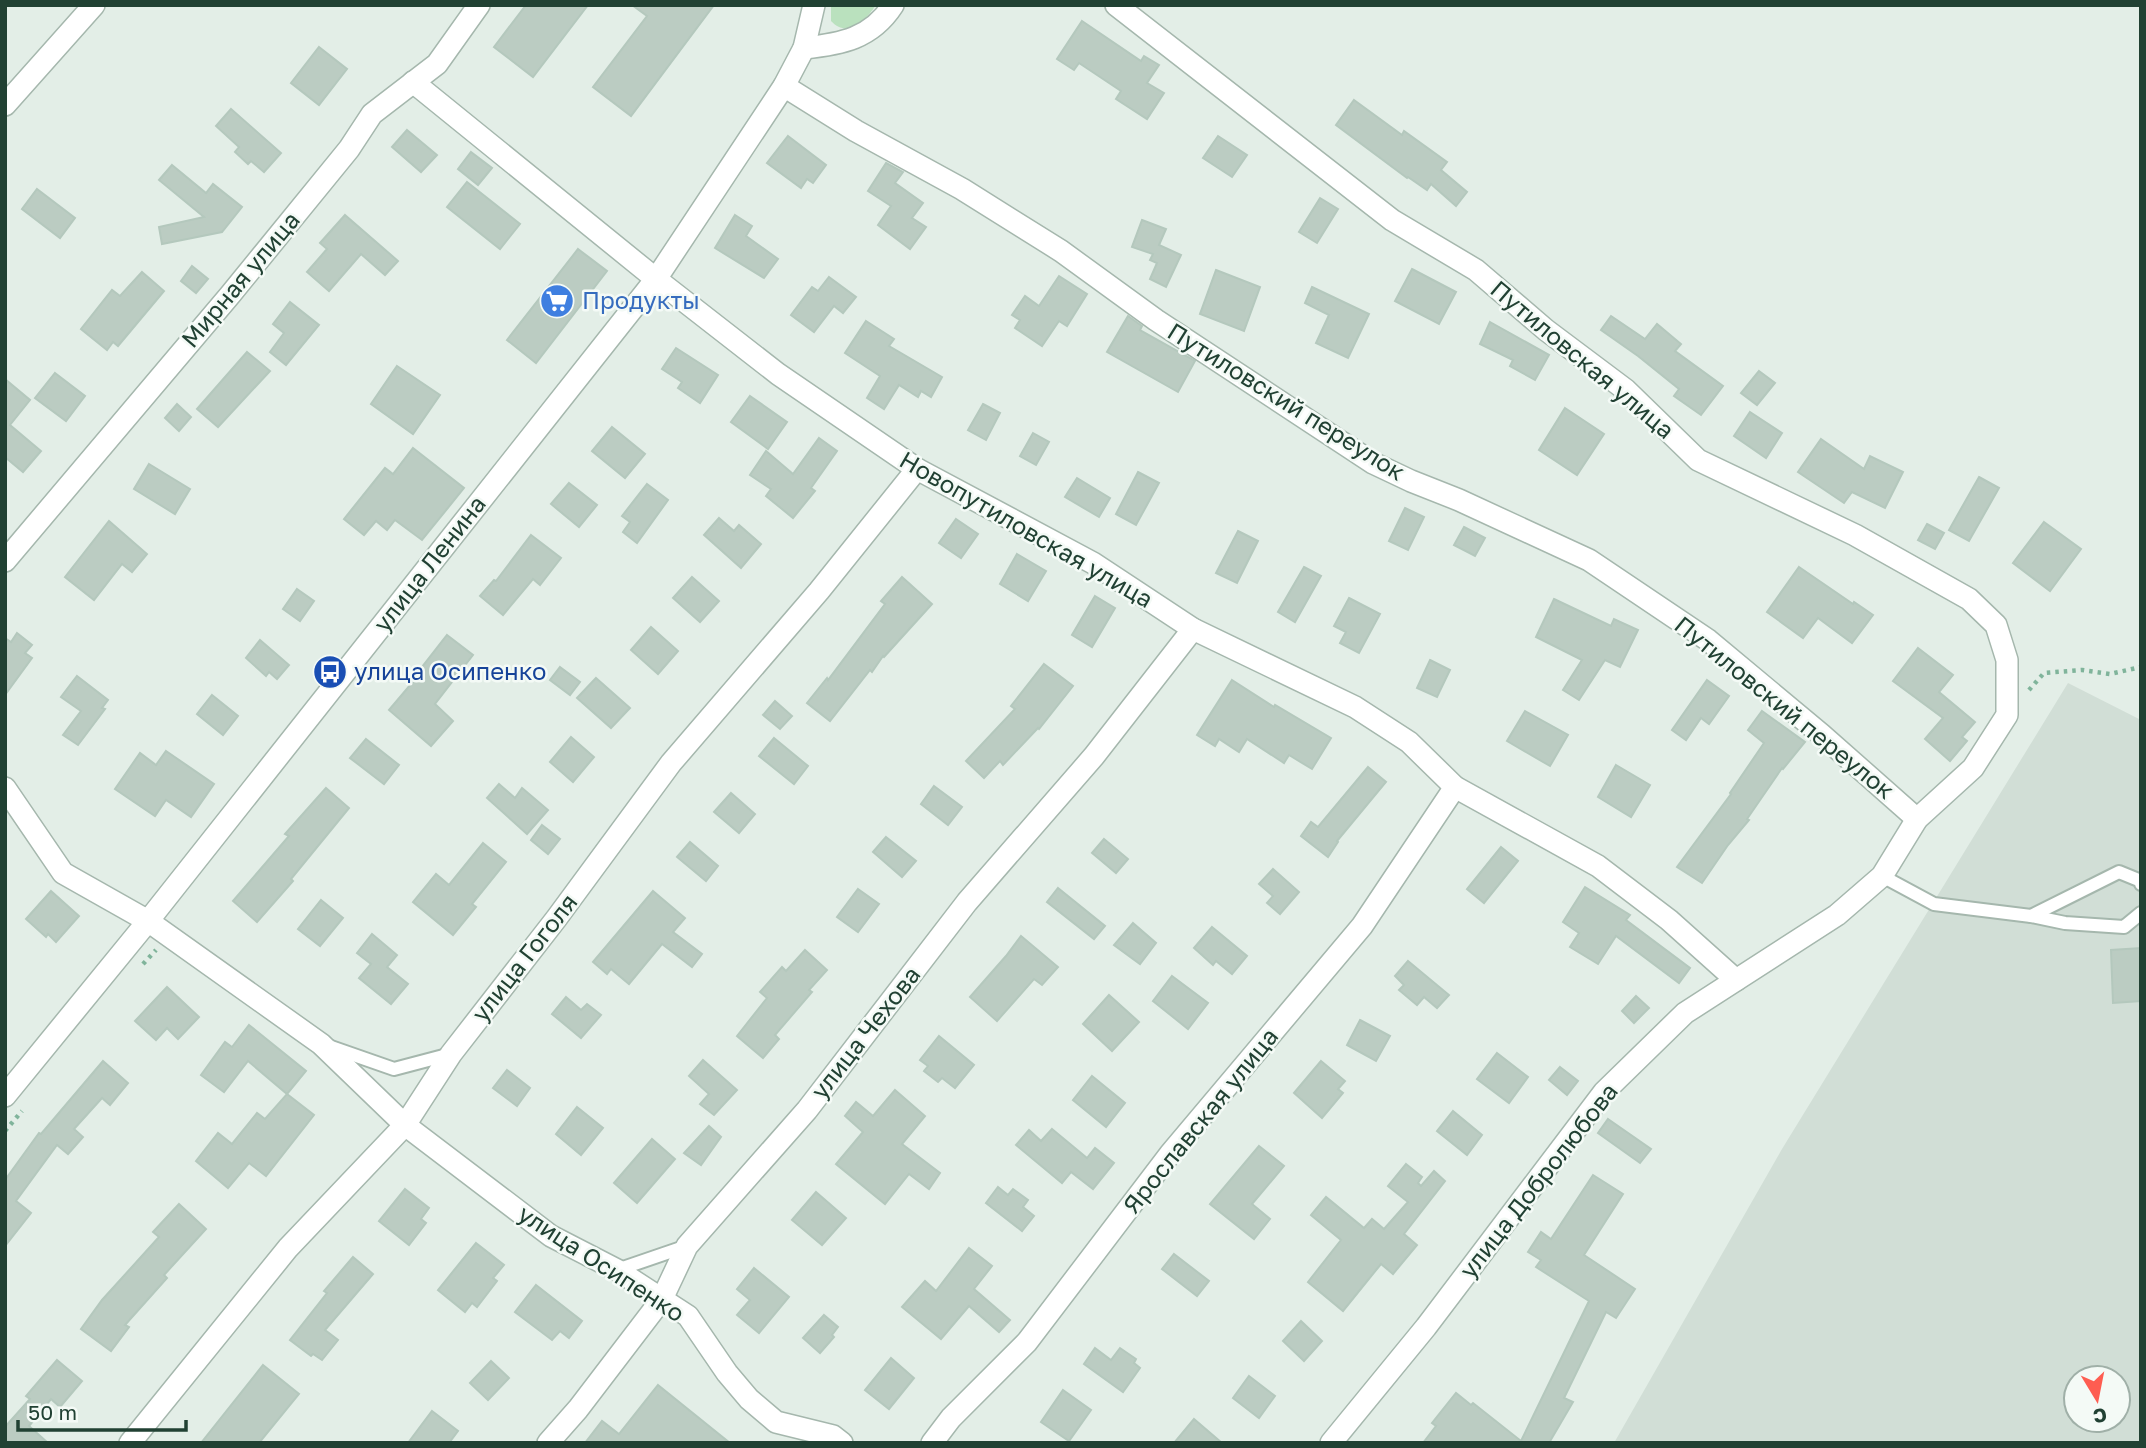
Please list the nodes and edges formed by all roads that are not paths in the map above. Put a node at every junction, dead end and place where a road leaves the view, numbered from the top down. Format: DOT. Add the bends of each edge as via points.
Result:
graph roads {
  1 [pos="94,5"];
  2 [pos="479,5"];
  3 [pos="814,5"];
  4 [pos="893,5"];
  5 [pos="1116,5"];
  6 [pos="804,48"];
  7 [pos="413,82"];
  8 [pos="784,86"];
  9 [pos="5,105"];
  10 [pos="656,279"];
  11 [pos="917,469"];
  12 [pos="5,561"];
  13 [pos="1193,629"];
  14 [pos="2007,715"];
  15 [pos="1455,787"];
  16 [pos="5,788"];
  17 [pos="1917,819"];
  18 [pos="1882,876"];
  19 [pos="2141,884"];
  20 [pos="2141,913"];
  21 [pos="2031,916"];
  22 [pos="148,921"];
  23 [pos="1736,980"];
  24 [pos="321,1044"];
  25 [pos="451,1054"];
  26 [pos="5,1096"];
  27 [pos="405,1125"];
  28 [pos="687,1246"];
  29 [pos="617,1270"];
  30 [pos="662,1299"];
  31 [pos="130,1443"];
  32 [pos="548,1443"];
  33 [pos="842,1443"];
  34 [pos="932,1443"];
  35 [pos="1331,1443"];
  1 -- 9 [label="street"];
  2 -- 7 [label="street, Мирная улица" via="437,64"];
  3 -- 6 [label="street, улица Ленина"];
  4 -- 6 [label="street" via="885,18 858,38"];
  5 -- 14 [label="street, Путиловская улица" via="1392,220 1476,270 1626,390 1698,460 1855,535 1969,599 1996,625 2007,660"];
  6 -- 8 [label="street, улица Ленина"];
  7 -- 10 [label="street, Новопутиловская улица"];
  7 -- 12 [label="street, Мирная улица" via="372,114 230,296"];
  8 -- 10 [label="street, улица Ленина"];
  8 -- 17 [label="street, Путиловский переулок" via="1061,251 1156,320 1373,463 1589,560 1708,640"];
  10 -- 11 [label="street, Новопутиловская улица" via="778,374"];
  10 -- 22 [label="street, улица Ленина"];
  11 -- 13 [label="street, Новопутиловская улица" via="1093,563"];
  11 -- 25 [label="street, улица Гоголя" via="670,764"];
  13 -- 15 [label="street, Новопутиловская улица" via="1355,707 1409,742"];
  13 -- 28 [label="street, улица Чехова" via="1094,756 967,902 807,1110"];
  14 -- 17 [label="street, улица Добролюбова" via="1973,768"];
  15 -- 23 [label="street, Новопутиловская улица" via="1598,866 1669,920"];
  15 -- 34 [label="street, Ярославская улица" via="1362,926 1170,1154 1027,1342"];
  16 -- 22 [label="street, улица Осипенко" via="63,873"];
  17 -- 18 [label="street, улица Добролюбова"];
  18 -- 21 [label="lane" via="1934,904"];
  18 -- 23 [label="street, улица Добролюбова" via="1837,915"];
  19 -- 21 [label="lane" via="2119,872"];
  20 -- 21 [label="lane" via="2124,927"];
  22 -- 24 [label="street, улица Осипенко"];
  22 -- 26 [label="street, улица Ленина"];
  23 -- 35 [label="street, улица Добролюбова" via="1685,1013 1604,1092 1434,1317"];
  24 -- 25 [label="lane" via="394,1069"];
  24 -- 27 [label="street, улица Осипенко"];
  25 -- 27 [label="street, улица Гоголя"];
  27 -- 29 [label="street, улица Осипенко" via="551,1236"];
  27 -- 31 [label="street, улица Гоголя" via="288,1248"];
  28 -- 29 [label="lane"];
  28 -- 30 [label="street, улица Чехова"];
  29 -- 30 [label="street, улица Осипенко"];
  30 -- 32 [label="street, улица Чехова"];
  30 -- 33 [label="street, улица Осипенко" via="688,1316 727,1373 776,1422 833,1436"];
}
